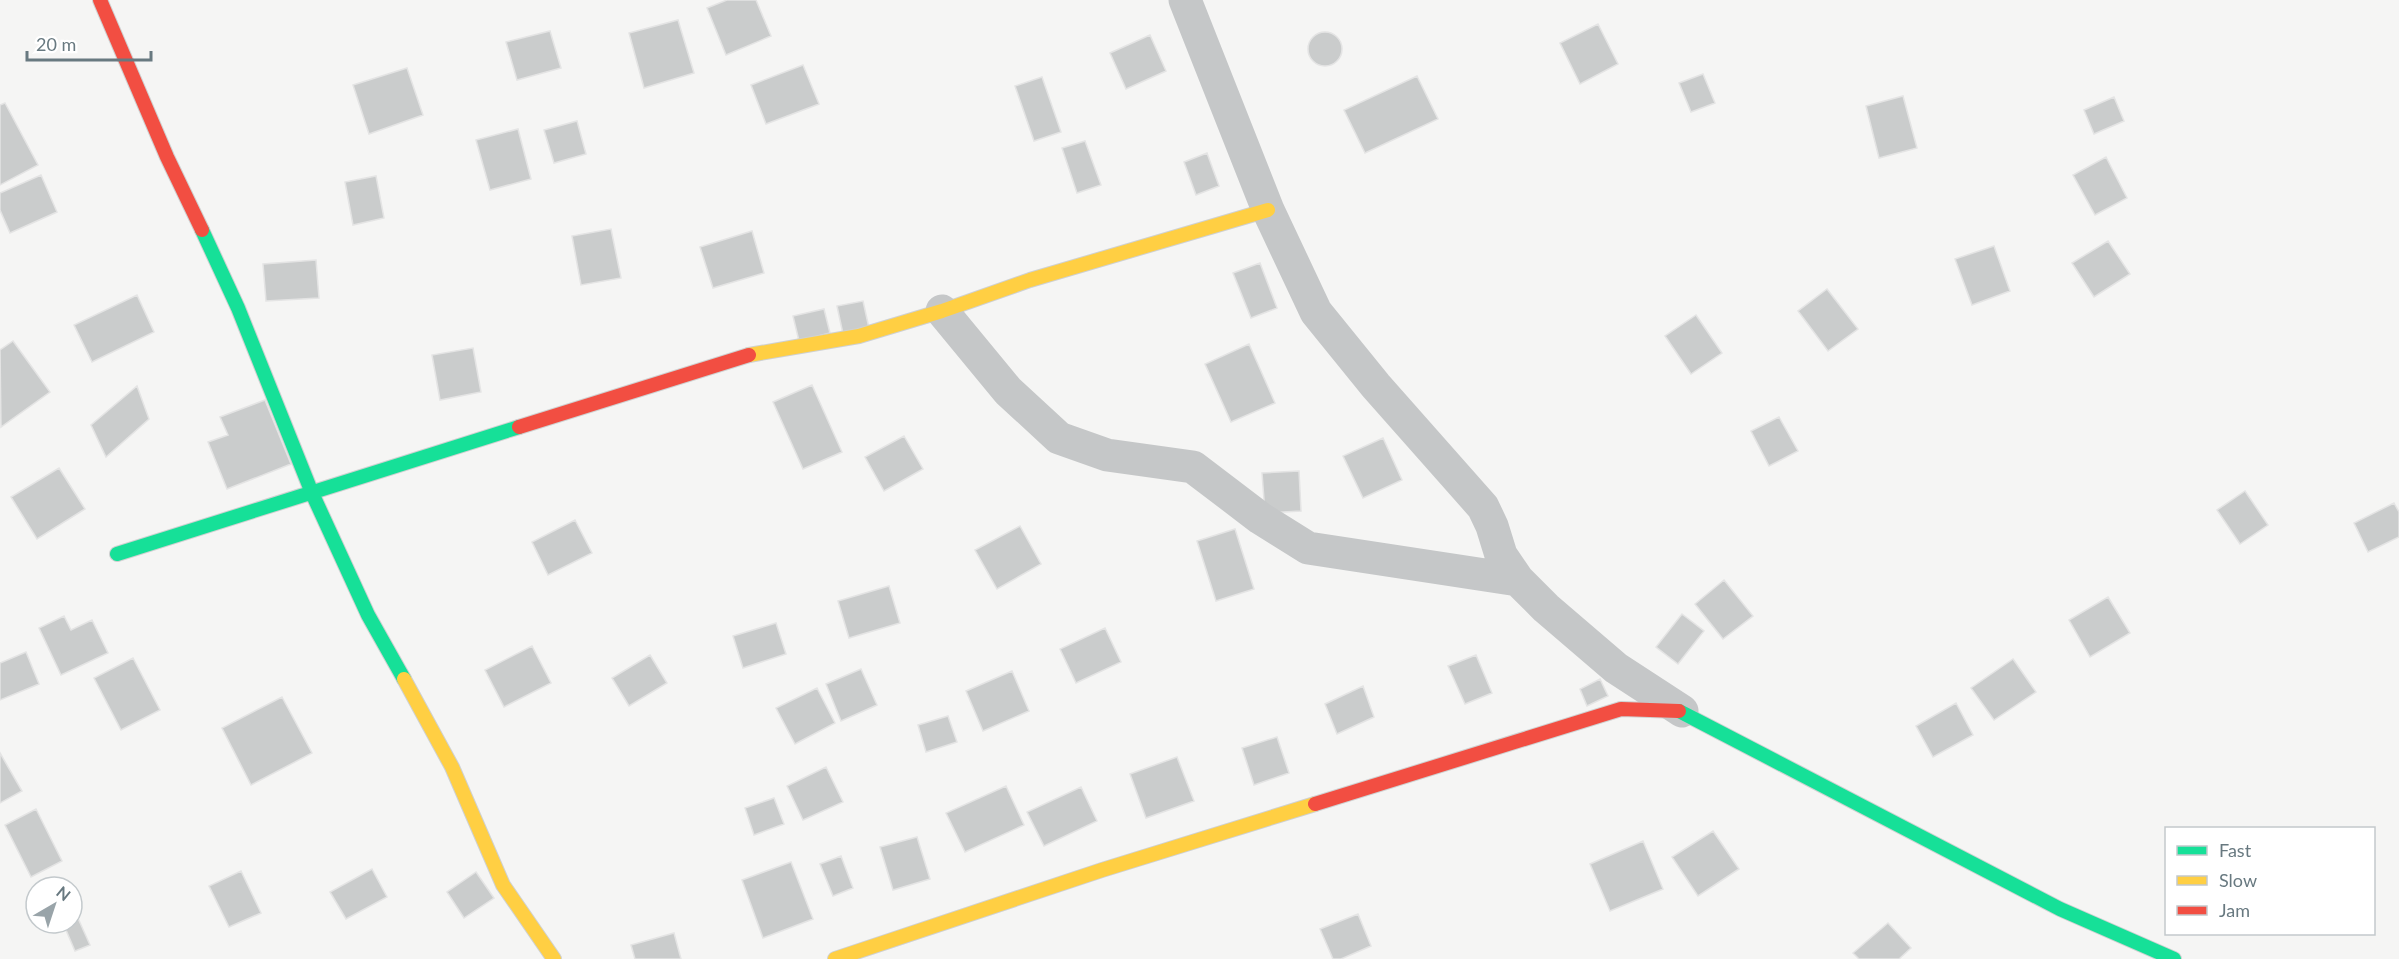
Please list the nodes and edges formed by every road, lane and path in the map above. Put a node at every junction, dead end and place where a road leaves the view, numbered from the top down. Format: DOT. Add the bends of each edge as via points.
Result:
graph roads {
  1 [pos="99,0"];
  2 [pos="1185,0"];
  3 [pos="1268,210"];
  4 [pos="942,311"];
  5 [pos="312,493"];
  6 [pos="117,554"];
  7 [pos="1518,580"];
  8 [pos="1682,711"];
  9 [pos="554,959"];
  10 [pos="835,959"];
  11 [pos="2174,959"];
  1 -- 5 [label="street" via="238,308"];
  2 -- 3 [label="street"];
  3 -- 4 [label="street" via="1029,280"];
  3 -- 7 [label="street" via="1316,312 1483,507 1502,555"];
  4 -- 5 [label="street" via="859,336 761,351"];
  4 -- 7 [label="street" via="1008,391 1059,438 1107,455 1193,467 1260,518 1308,548"];
  5 -- 6 [label="street"];
  5 -- 9 [label="street" via="368,615 452,767 503,885"];
  7 -- 8 [label="street" via="1616,668"];
  8 -- 10 [label="street" via="1621,709 1102,870"];
  8 -- 11 [label="street" via="2060,909"];
}
